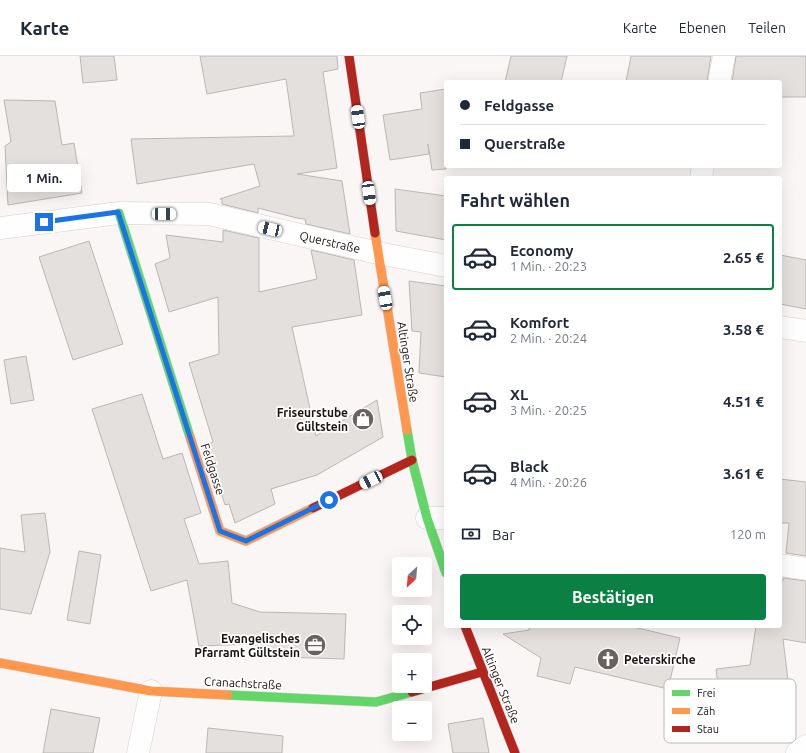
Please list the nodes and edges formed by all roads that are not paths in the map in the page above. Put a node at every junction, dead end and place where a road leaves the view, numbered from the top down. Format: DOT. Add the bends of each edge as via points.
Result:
graph roads {
  1 [pos="349,56"];
  2 [pos="724,56"];
  3 [pos="719,80"];
  4 [pos="118,212"];
  5 [pos="0,228"];
  6 [pos="378,254"];
  7 [pos="444,266"];
  8 [pos="782,327"];
  9 [pos="806,331"];
  10 [pos="412,460"];
  11 [pos="436,518"];
  12 [pos="444,562"];
  13 [pos="782,565"];
  14 [pos="806,569"];
  15 [pos="466,628"];
  16 [pos="0,663"];
  17 [pos="482,672"];
  18 [pos="151,691"];
  19 [pos="806,746"];
  20 [pos="138,753"];
  21 [pos="515,753"];
  22 [pos="797,753"];
  1 -- 6 [label="street, Altinger Straße"];
  2 -- 3 [label="street"];
  4 -- 5 [label="street, Querstraße"];
  4 -- 6 [label="street, Querstraße" via="209,214"];
  4 -- 10 [label="street, Feldgasse" via="220,531 246,541"];
  6 -- 7 [label="street, Querstraße"];
  6 -- 10 [label="street, Altinger Straße"];
  8 -- 9 [label="street"];
  10 -- 11 [label="street, Altinger Straße"];
  11 -- 12 [label="street, Altinger Straße"];
  13 -- 14 [label="street"];
  15 -- 17 [label="street, Altinger Straße"];
  16 -- 18 [label="street, Cranachstraße"];
  17 -- 18 [label="street, Cranachstraße" via="376,702"];
  17 -- 21 [label="street, Altinger Straße"];
  18 -- 20 [label="street"];
  19 -- 22 [label="street"];
}
